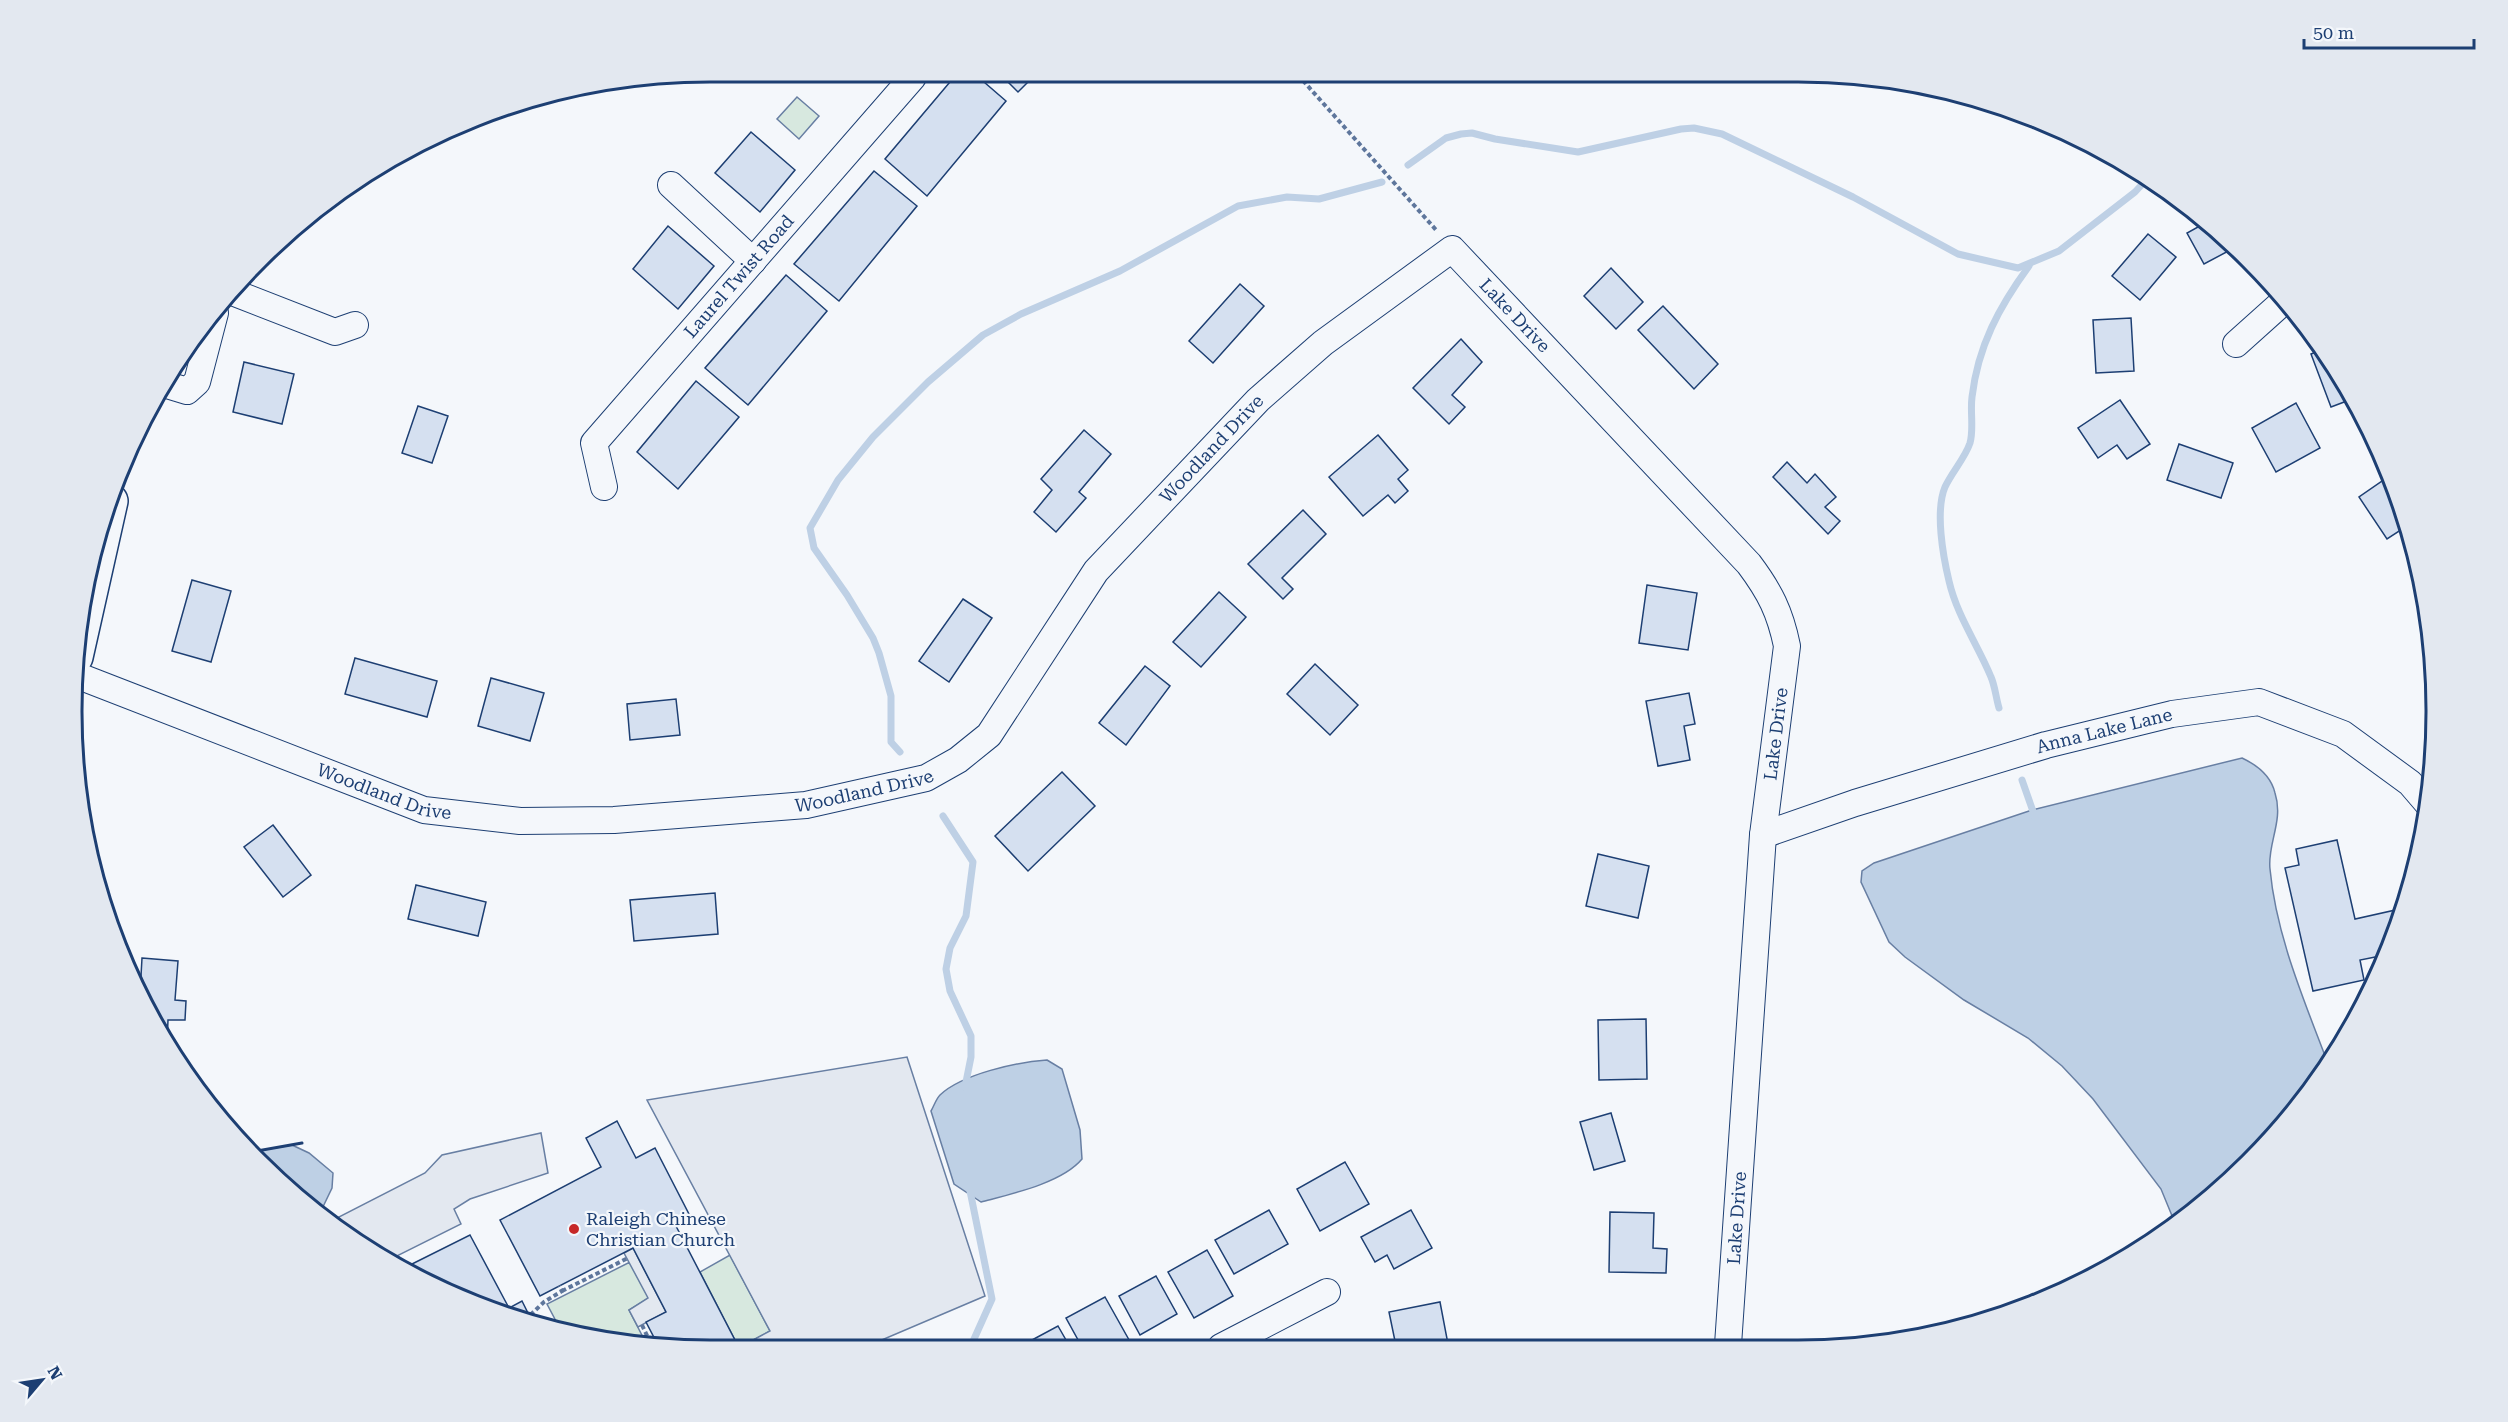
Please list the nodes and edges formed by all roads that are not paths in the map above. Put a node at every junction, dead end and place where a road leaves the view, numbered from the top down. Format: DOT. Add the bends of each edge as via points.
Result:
graph roads {
  1 [pos="908,82"];
  2 [pos="670,185"];
  3 [pos="1452,249"];
  4 [pos="753,261"];
  5 [pos="240,295"];
  6 [pos="2278,306"];
  7 [pos="355,326"];
  8 [pos="211,330"];
  9 [pos="2236,344"];
  10 [pos="173,387"];
  11 [pos="604,487"];
  12 [pos="84,678"];
  13 [pos="2420,794"];
  14 [pos="1763,835"];
  15 [pos="1327,1292"];
  16 [pos="1234,1340"];
  17 [pos="1728,1340"];
  1 -- 4 [label="street, Laurel Twist Road"];
  2 -- 4 [label="street"];
  3 -- 12 [label="street, Woodland Drive" via="1323,343 1258,400 1096,571 989,735 958,760 926,778 806,805 614,820 520,821 424,810"];
  3 -- 14 [label="street, Lake Drive" via="1749,564 1769,592 1781,618 1787,646"];
  4 -- 11 [label="street, Laurel Twist Road" via="594,443"];
  5 -- 7 [label="street" via="334,332"];
  6 -- 9 [label="street"];
  8 -- 10 [label="street" via="197,382 187,391"];
  13 -- 14 [label="street, Anna Lake Lane" via="2343,734 2259,702 2172,714 2046,745"];
  14 -- 17 [label="street, Lake Drive"];
  15 -- 16 [label="street"];
}
